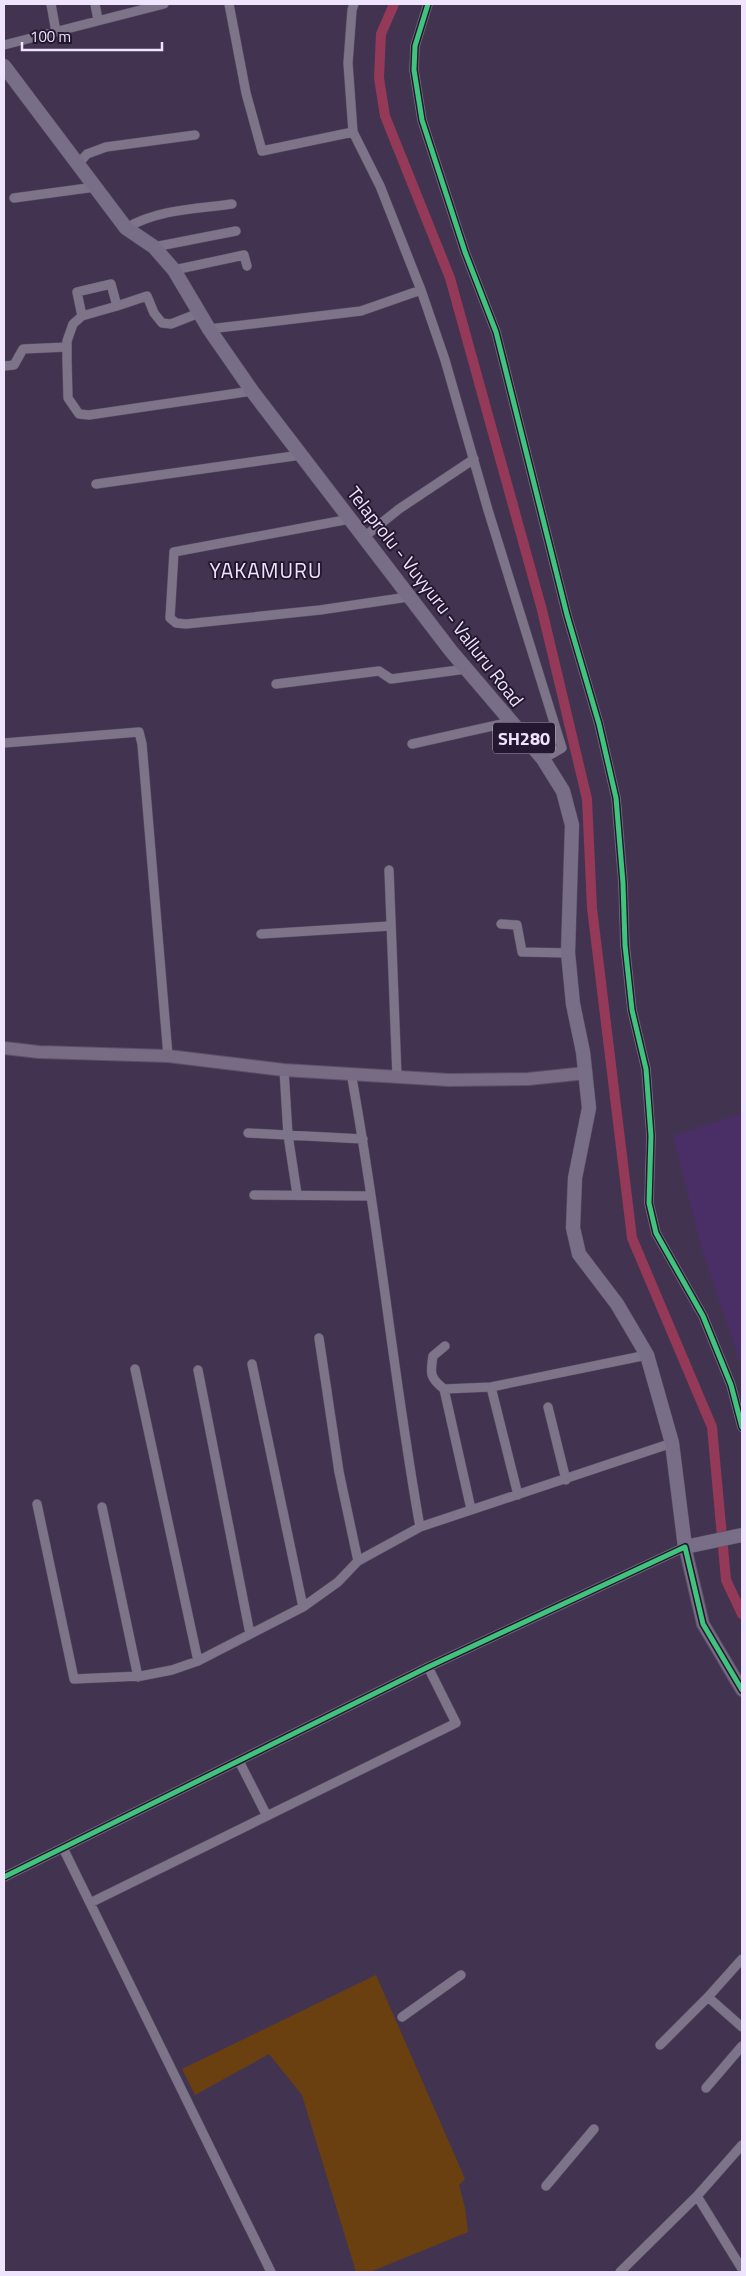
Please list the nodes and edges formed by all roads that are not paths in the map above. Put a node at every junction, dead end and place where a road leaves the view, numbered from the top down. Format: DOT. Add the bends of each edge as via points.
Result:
graph roads {
  1 [pos="52,4"];
  2 [pos="95,4"];
  3 [pos="164,4"];
  4 [pos="229,4"];
  5 [pos="354,4"];
  6 [pos="428,4"];
  7 [pos="98,20"];
  8 [pos="56,32"];
  9 [pos="4,45"];
  10 [pos="4,66"];
  11 [pos="353,132"];
  12 [pos="195,135"];
  13 [pos="78,164"];
  14 [pos="95,187"];
  15 [pos="14,198"];
  16 [pos="232,204"];
  17 [pos="126,228"];
  18 [pos="236,231"];
  19 [pos="154,247"];
  20 [pos="247,266"];
  21 [pos="174,270"];
  22 [pos="421,290"];
  23 [pos="117,306"];
  24 [pos="199,313"];
  25 [pos="82,316"];
  26 [pos="209,329"];
  27 [pos="67,347"];
  28 [pos="4,366"];
  29 [pos="252,391"];
  30 [pos="301,454"];
  31 [pos="474,460"];
  32 [pos="96,484"];
  33 [pos="350,518"];
  34 [pos="364,537"];
  35 [pos="408,597"];
  36 [pos="466,669"];
  37 [pos="276,684"];
  38 [pos="511,722"];
  39 [pos="4,743"];
  40 [pos="412,744"];
  41 [pos="543,759"];
  42 [pos="389,870"];
  43 [pos="501,924"];
  44 [pos="390,926"];
  45 [pos="261,934"];
  46 [pos="568,953"];
  47 [pos="4,1048"];
  48 [pos="168,1056"];
  49 [pos="284,1070"];
  50 [pos="351,1073"];
  51 [pos="586,1074"];
  52 [pos="397,1076"];
  53 [pos="248,1134"];
  54 [pos="288,1135"];
  55 [pos="363,1139"];
  56 [pos="297,1194"];
  57 [pos="254,1195"];
  58 [pos="370,1196"];
  59 [pos="319,1338"];
  60 [pos="445,1346"];
  61 [pos="647,1355"];
  62 [pos="252,1364"];
  63 [pos="135,1369"];
  64 [pos="198,1370"];
  65 [pos="491,1387"];
  66 [pos="444,1390"];
  67 [pos="548,1407"];
  68 [pos="742,1427"];
  69 [pos="672,1443"];
  70 [pos="566,1480"];
  71 [pos="518,1495"];
  72 [pos="37,1504"];
  73 [pos="102,1507"];
  74 [pos="471,1509"];
  75 [pos="420,1527"];
  76 [pos="742,1535"];
  77 [pos="686,1547"];
  78 [pos="358,1561"];
  79 [pos="303,1607"];
  80 [pos="250,1634"];
  81 [pos="198,1661"];
  82 [pos="428,1667"];
  83 [pos="138,1677"];
  84 [pos="742,1690"];
  85 [pos="239,1761"];
  86 [pos="267,1816"];
  87 [pos="64,1848"];
  88 [pos="4,1877"];
  89 [pos="90,1903"];
  90 [pos="742,1959"];
  91 [pos="461,1975"];
  92 [pos="708,1998"];
  93 [pos="402,2017"];
  94 [pos="742,2027"];
  95 [pos="660,2045"];
  96 [pos="742,2046"];
  97 [pos="706,2088"];
  98 [pos="594,2129"];
  99 [pos="742,2144"];
  100 [pos="546,2186"];
  101 [pos="697,2196"];
  102 [pos="742,2269"];
  103 [pos="272,2272"];
  104 [pos="620,2272"];
  1 -- 8 [label="street"];
  2 -- 7 [label="street"];
  3 -- 7 [label="street"];
  4 -- 11 [label="street" via="246,93 262,151"];
  5 -- 11 [label="street" via="348,63"];
  6 -- 68 [label="street" via="415,46 414,70 422,120 465,252 496,332 616,798 632,1010 646,1069 651,1136 649,1203 656,1233 703,1316 728,1376"];
  7 -- 8 [label="street"];
  8 -- 9 [label="street"];
  10 -- 13 [label="main road, Telaprolu - Vuyyuru - Valluru Road / SH280"];
  11 -- 22 [label="street" via="380,186"];
  12 -- 13 [label="street" via="106,147 87,154"];
  13 -- 14 [label="main road, Telaprolu - Vuyyuru - Valluru Road / SH280"];
  14 -- 15 [label="street"];
  14 -- 17 [label="main road, Telaprolu - Vuyyuru - Valluru Road / SH280"];
  16 -- 17 [label="street" via="160,213 142,218"];
  17 -- 19 [label="main road, Telaprolu - Vuyyuru - Valluru Road / SH280"];
  18 -- 19 [label="street"];
  19 -- 21 [label="main road, Telaprolu - Vuyyuru - Valluru Road / SH280"];
  20 -- 21 [label="street" via="244,255"];
  21 -- 24 [label="main road, Telaprolu - Vuyyuru - Valluru Road / SH280"];
  22 -- 26 [label="street" via="361,311"];
  22 -- 31 [label="street"];
  23 -- 24 [label="street" via="147,296 154,313 162,322 171,324"];
  23 -- 25 [label="street"];
  23 -- 25 [label="street" via="111,284 77,292"];
  24 -- 26 [label="main road, Telaprolu - Vuyyuru - Valluru Road / SH280"];
  25 -- 27 [label="street" via="73,324"];
  26 -- 29 [label="main road, Telaprolu - Vuyyuru - Valluru Road / SH280"];
  27 -- 28 [label="street" via="23,349 14,365"];
  27 -- 29 [label="street" via="68,398 79,414 106,414"];
  29 -- 30 [label="main road, Telaprolu - Vuyyuru - Valluru Road / SH280"];
  30 -- 32 [label="street"];
  30 -- 33 [label="main road, Telaprolu - Vuyyuru - Valluru Road / SH280"];
  31 -- 34 [label="street" via="399,508"];
  31 -- 41 [label="street" via="562,748"];
  33 -- 34 [label="main road, Telaprolu - Vuyyuru - Valluru Road / SH280"];
  33 -- 35 [label="street" via="174,552 170,618 176,623 186,624"];
  34 -- 35 [label="main road, Telaprolu - Vuyyuru - Valluru Road / SH280"];
  35 -- 36 [label="main road, Telaprolu - Vuyyuru - Valluru Road / SH280"];
  36 -- 37 [label="street" via="391,678 379,671"];
  36 -- 38 [label="main road, Telaprolu - Vuyyuru - Valluru Road / SH280"];
  38 -- 40 [label="street"];
  38 -- 41 [label="main road, Telaprolu - Vuyyuru - Valluru Road / SH280"];
  39 -- 48 [label="street" via="139,732"];
  41 -- 46 [label="main road, Telaprolu - Vuyyuru - Valluru Road / SH280" via="563,791 572,825"];
  42 -- 44 [label="street"];
  43 -- 46 [label="street" via="517,925 522,952"];
  44 -- 45 [label="street"];
  44 -- 52 [label="street"];
  46 -- 51 [label="main road, Telaprolu - Vuyyuru - Valluru Road / SH280" via="573,1004"];
  47 -- 48 [label="main road"];
  48 -- 49 [label="main road"];
  49 -- 50 [label="main road"];
  49 -- 54 [label="street"];
  50 -- 52 [label="main road"];
  50 -- 55 [label="street"];
  51 -- 52 [label="main road" via="486,1081"];
  51 -- 61 [label="main road, Telaprolu - Vuyyuru - Valluru Road / SH280" via="588,1108 575,1178 573,1228 579,1254 617,1304"];
  53 -- 54 [label="street"];
  54 -- 55 [label="street"];
  54 -- 56 [label="street"];
  55 -- 58 [label="street"];
  56 -- 57 [label="street"];
  56 -- 58 [label="street"];
  58 -- 75 [label="street"];
  59 -- 78 [label="street" via="339,1472"];
  60 -- 66 [label="street" via="433,1356 431,1371 433,1380"];
  61 -- 65 [label="street"];
  61 -- 69 [label="main road, Telaprolu - Vuyyuru - Valluru Road / SH280"];
  62 -- 79 [label="street"];
  63 -- 81 [label="street"];
  64 -- 80 [label="street"];
  65 -- 66 [label="street"];
  65 -- 71 [label="street"];
  66 -- 74 [label="street"];
  67 -- 70 [label="street"];
  69 -- 70 [label="street"];
  69 -- 77 [label="main road, Telaprolu - Vuyyuru - Valluru Road / SH280"];
  70 -- 71 [label="street"];
  71 -- 74 [label="street"];
  72 -- 83 [label="street" via="74,1679"];
  73 -- 83 [label="street"];
  74 -- 75 [label="street"];
  75 -- 78 [label="street"];
  76 -- 77 [label="main road"];
  77 -- 82 [label="street"];
  77 -- 84 [label="main road" via="704,1624"];
  78 -- 79 [label="street" via="338,1582"];
  79 -- 80 [label="street"];
  80 -- 81 [label="street"];
  81 -- 83 [label="street"];
  82 -- 85 [label="street"];
  82 -- 86 [label="street" via="456,1723"];
  85 -- 86 [label="street"];
  85 -- 87 [label="street"];
  86 -- 89 [label="street"];
  87 -- 88 [label="street"];
  87 -- 89 [label="street"];
  89 -- 103 [label="street"];
  90 -- 92 [label="street"];
  91 -- 93 [label="street"];
  92 -- 94 [label="street"];
  92 -- 95 [label="street"];
  96 -- 97 [label="street"];
  98 -- 100 [label="street"];
  99 -- 101 [label="street"];
  101 -- 102 [label="street"];
  101 -- 104 [label="street"];
}
